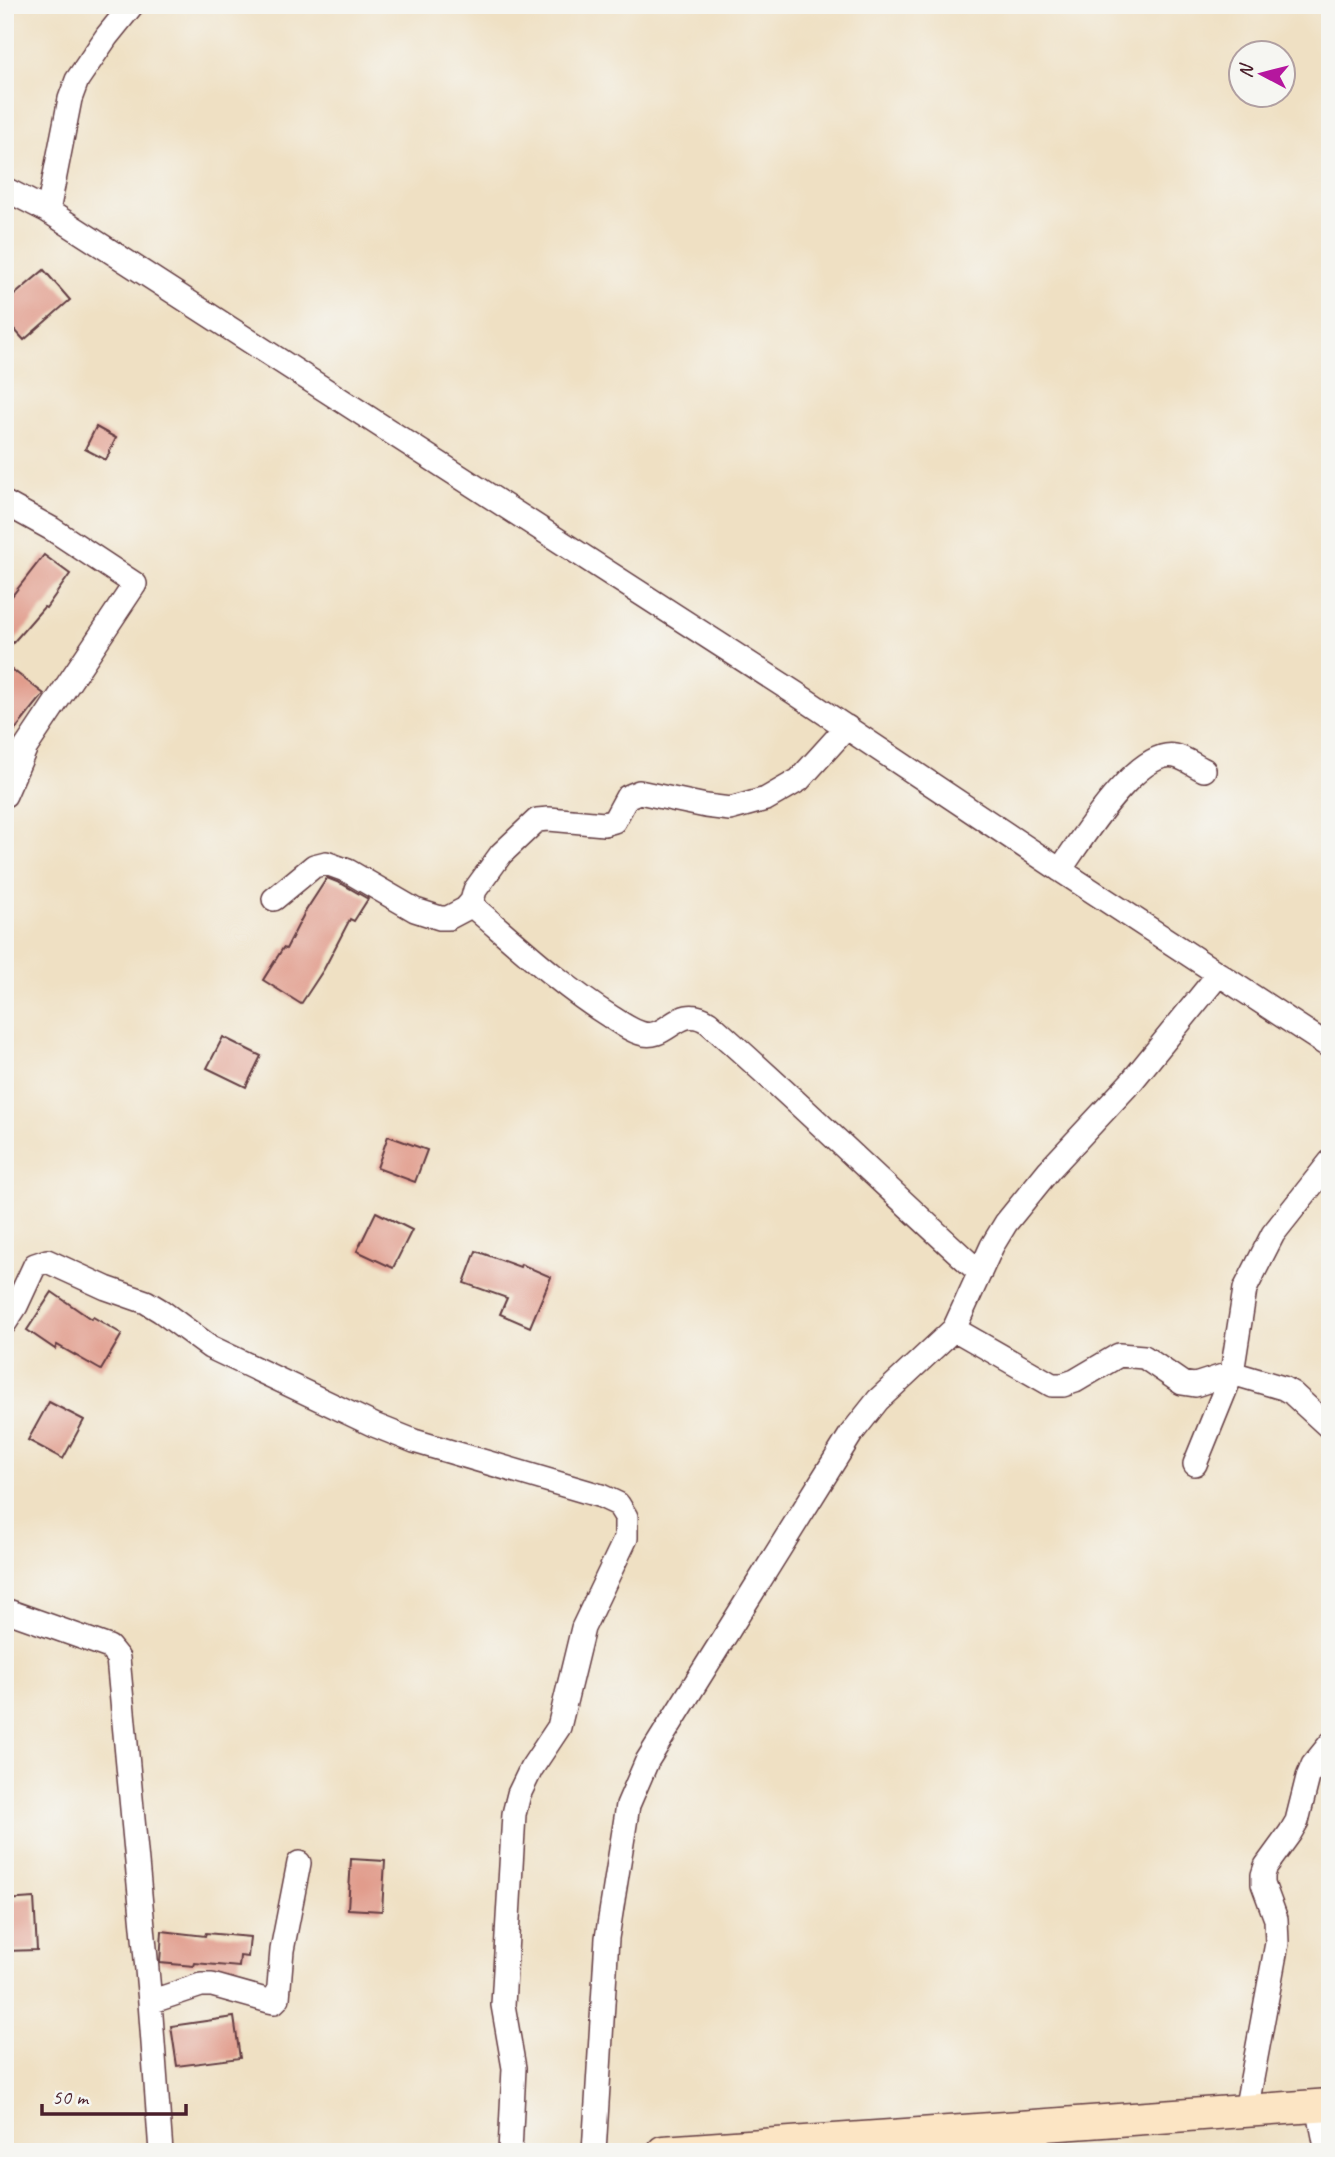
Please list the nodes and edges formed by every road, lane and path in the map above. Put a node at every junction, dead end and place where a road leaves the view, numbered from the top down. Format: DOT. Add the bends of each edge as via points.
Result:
graph roads {
  1 [pos="132,5"];
  2 [pos="5,189"];
  3 [pos="48,211"];
  4 [pos="5,503"];
  5 [pos="847,727"];
  6 [pos="1205,770"];
  7 [pos="5,795"];
  8 [pos="1060,870"];
  9 [pos="274,899"];
  10 [pos="472,901"];
  11 [pos="1219,974"];
  12 [pos="1330,1046"];
  13 [pos="1330,1162"];
  14 [pos="980,1273"];
  15 [pos="5,1324"];
  16 [pos="954,1329"];
  17 [pos="1232,1373"];
  18 [pos="1330,1428"];
  19 [pos="1195,1464"];
  20 [pos="5,1610"];
  21 [pos="1330,1744"];
  22 [pos="299,1863"];
  23 [pos="150,2002"];
  24 [pos="1324,2106"];
  25 [pos="1246,2111"];
  26 [pos="920,2143"];
  27 [pos="161,2152"];
  28 [pos="510,2152"];
  29 [pos="594,2152"];
  30 [pos="663,2152"];
  31 [pos="1327,2152"];
  1 -- 3 [label="street" via="76,80"];
  2 -- 3 [label="street"];
  3 -- 5 [label="street"];
  4 -- 7 [label="street" via="135,584 26,747"];
  5 -- 8 [label="street"];
  5 -- 10 [label="street" via="799,780 766,799 730,809 639,792 627,797 614,821 604,824 537,820 501,854"];
  6 -- 8 [label="street" via="1174,755 1144,766 1121,787"];
  8 -- 11 [label="street"];
  9 -- 10 [label="street" via="314,866 326,863 415,910 440,918 457,914"];
  10 -- 14 [label="street" via="584,1000 629,1028 651,1035 690,1015 708,1022"];
  11 -- 12 [label="street"];
  11 -- 14 [label="street" via="1006,1223"];
  13 -- 17 [label="street" via="1273,1234 1245,1289"];
  14 -- 16 [label="street"];
  15 -- 28 [label="street" via="35,1265 47,1261 146,1302 210,1347 374,1425 601,1496 618,1504 626,1517 626,1538 583,1628 559,1727 531,1769 514,1814 503,2005 514,2068"];
  16 -- 17 [label="street" via="1052,1385 1075,1381 1118,1356 1144,1357 1182,1383 1195,1385"];
  16 -- 29 [label="street" via="878,1400 851,1434 647,1761 628,1805 607,1938"];
  17 -- 18 [label="street" via="1292,1393"];
  17 -- 19 [label="street"];
  20 -- 23 [label="street" via="109,1647 118,1658"];
  21 -- 25 [label="street" via="1313,1765 1297,1821 1263,1875 1276,1919 1277,1943"];
  22 -- 23 [label="street" via="274,2002 201,1985"];
  23 -- 27 [label="street"];
  24 -- 25 [label="main road"];
  24 -- 31 [label="street"];
  25 -- 26 [label="main road"];
  26 -- 30 [label="main road"];
}
